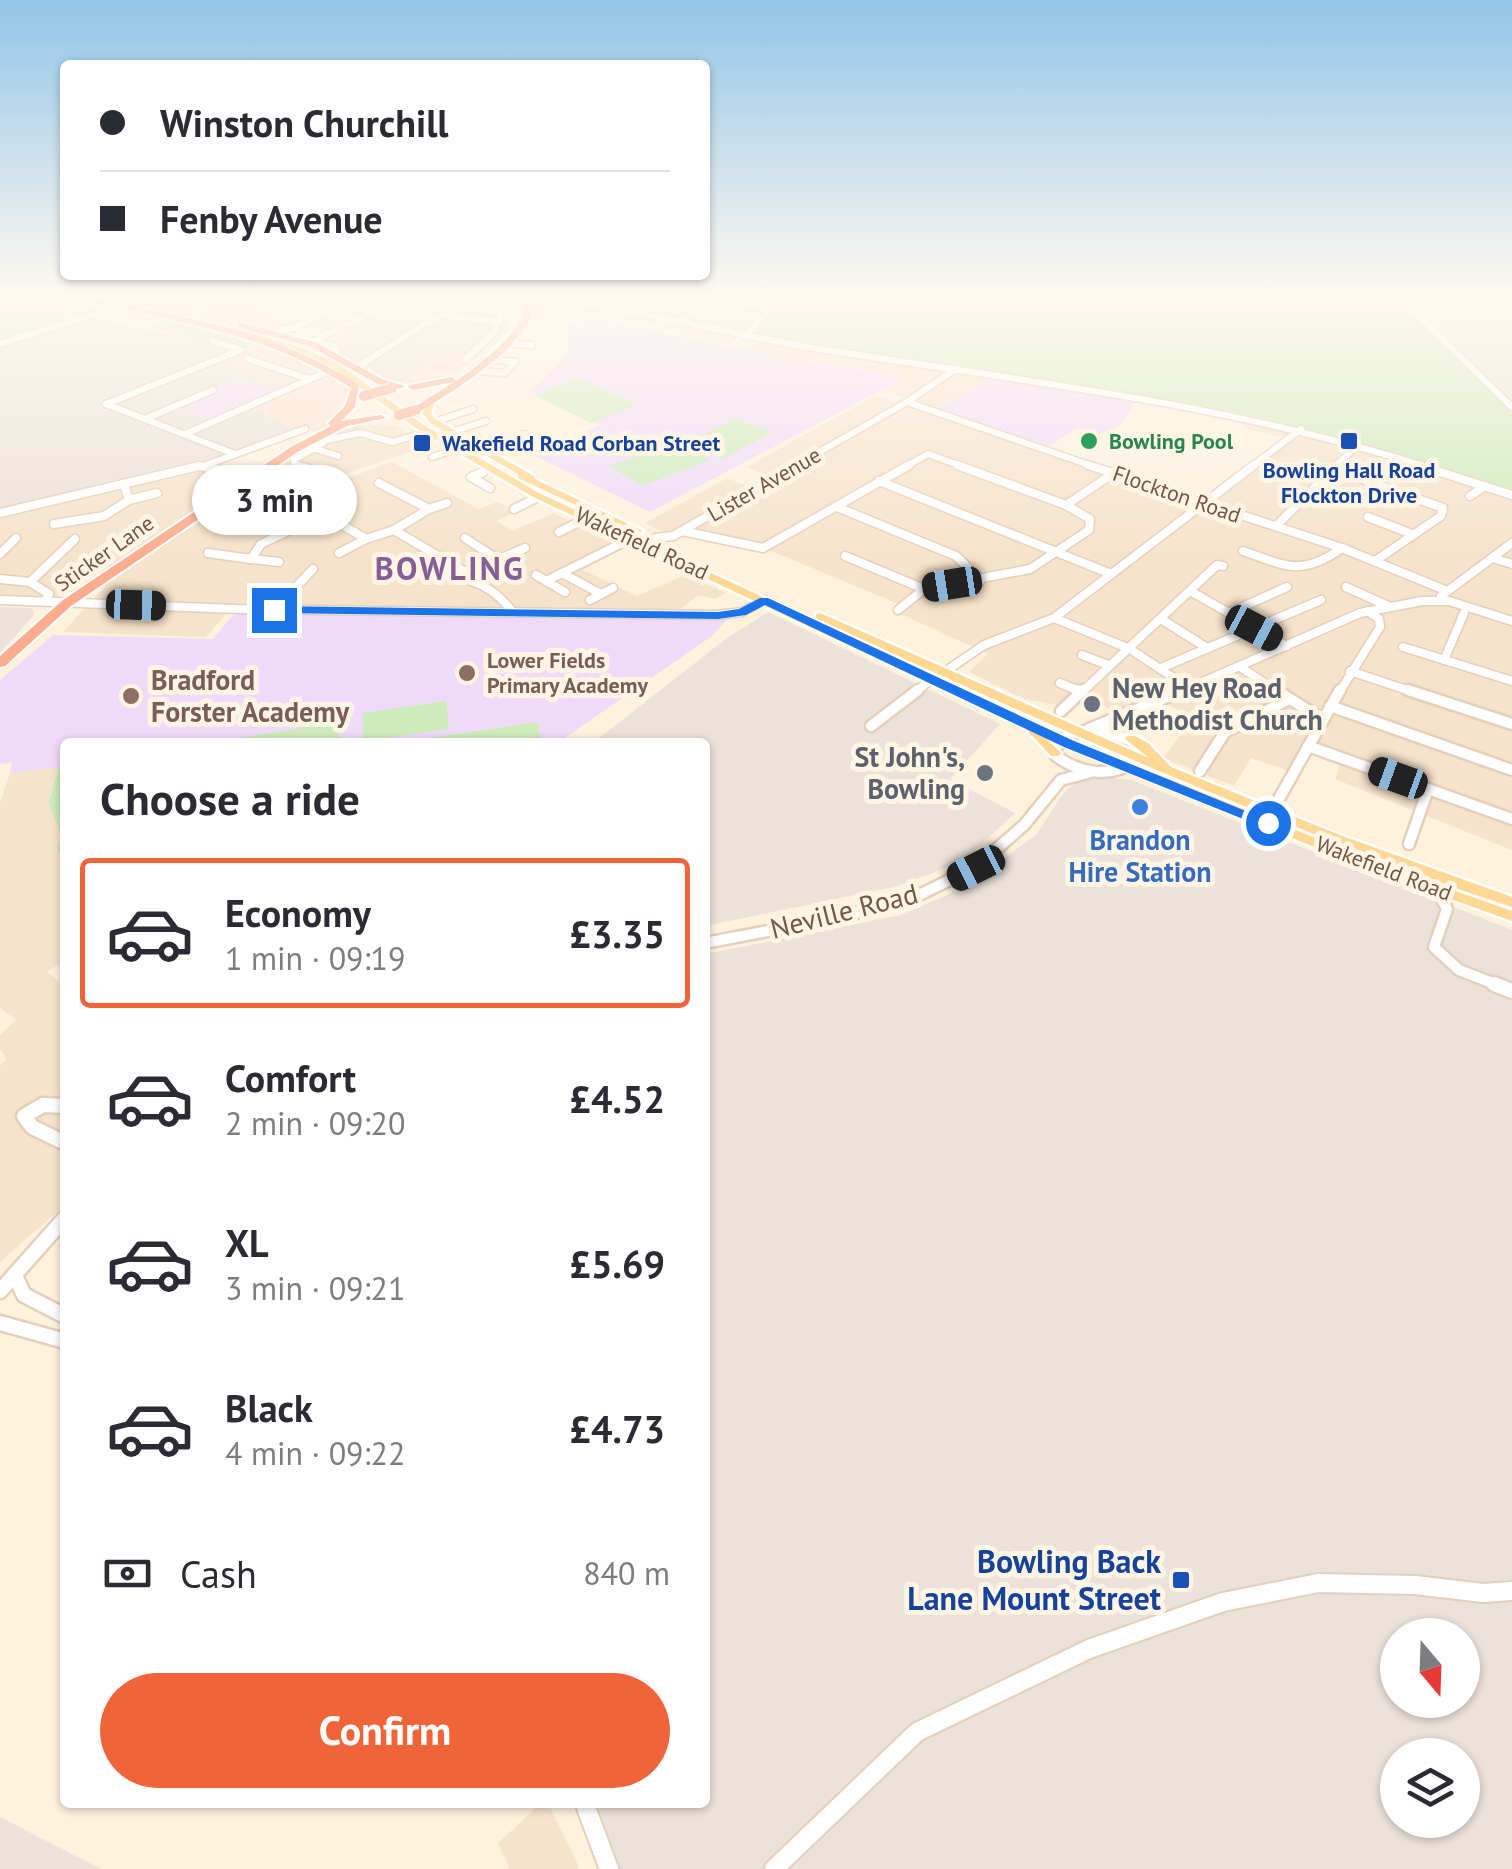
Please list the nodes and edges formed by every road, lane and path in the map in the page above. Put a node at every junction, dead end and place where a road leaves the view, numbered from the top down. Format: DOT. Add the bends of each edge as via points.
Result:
graph roads {
  1 [pos="165,380"];
  2 [pos="306,380"];
  3 [pos="346,380"];
  4 [pos="357,380"];
  5 [pos="378,380"];
  6 [pos="448,380"];
  7 [pos="463,380"];
  8 [pos="939,380"];
  9 [pos="1026,380"];
  10 [pos="1484,380"];
  11 [pos="396,387"];
  12 [pos="413,387"];
  13 [pos="213,390"];
  14 [pos="355,401"];
  15 [pos="432,402"];
  16 [pos="907,402"];
  17 [pos="1512,407"];
  18 [pos="397,408"];
  19 [pos="473,409"];
  20 [pos="383,418"];
  21 [pos="145,419"];
  22 [pos="486,421"];
  23 [pos="434,422"];
  24 [pos="305,429"];
  25 [pos="1300,429"];
  26 [pos="339,432"];
  27 [pos="452,432"];
  28 [pos="185,434"];
  29 [pos="419,434"];
  30 [pos="524,434"];
  31 [pos="505,442"];
  32 [pos="320,446"];
  33 [pos="1357,446"];
  34 [pos="519,449"];
  35 [pos="483,450"];
  36 [pos="232,452"];
  37 [pos="446,452"];
  38 [pos="338,456"];
  39 [pos="432,457"];
  40 [pos="206,465"];
  41 [pos="310,469"];
  42 [pos="1335,469"];
  43 [pos="224,470"];
  44 [pos="483,472"];
  45 [pos="1114,473"];
  46 [pos="250,476"];
  47 [pos="879,481"];
  48 [pos="379,483"];
  49 [pos="124,484"];
  50 [pos="1485,486"];
  51 [pos="490,488"];
  52 [pos="540,492"];
  53 [pos="156,493"];
  54 [pos="1512,495"];
  55 [pos="1470,496"];
  56 [pos="129,500"];
  57 [pos="446,503"];
  58 [pos="1066,505"];
  59 [pos="1204,505"];
  60 [pos="837,507"];
  61 [pos="514,508"];
  62 [pos="430,510"];
  63 [pos="0,512"];
  64 [pos="258,516"];
  65 [pos="1368,517"];
  66 [pos="587,518"];
  67 [pos="54,524"];
  68 [pos="1276,526"];
  69 [pos="394,530"];
  70 [pos="284,532"];
  71 [pos="559,532"];
  72 [pos="1412,534"];
  73 [pos="675,537"];
  74 [pos="16,538"];
  75 [pos="465,538"];
  76 [pos="632,538"];
  77 [pos="75,540"];
  78 [pos="366,540"];
  79 [pos="1512,543"];
  80 [pos="524,548"];
  81 [pos="1342,548"];
  82 [pos="1243,551"];
  83 [pos="1056,552"];
  84 [pos="339,553"];
  85 [pos="0,554"];
  86 [pos="208,554"];
  87 [pos="846,556"];
  88 [pos="496,558"];
  89 [pos="1493,558"];
  90 [pos="250,559"];
  91 [pos="1374,561"];
  92 [pos="279,562"];
  93 [pos="411,563"];
  94 [pos="1512,564"];
  95 [pos="1223,566"];
  96 [pos="313,569"];
  97 [pos="562,573"];
  98 [pos="465,574"];
  99 [pos="1111,574"];
  100 [pos="536,575"];
  101 [pos="0,579"];
  102 [pos="981,580"];
  103 [pos="546,581"];
  104 [pos="30,582"];
  105 [pos="1286,587"];
  106 [pos="613,588"];
  107 [pos="1346,588"];
  108 [pos="924,589"];
  109 [pos="1445,590"];
  110 [pos="565,592"];
  111 [pos="1192,592"];
  112 [pos="601,594"];
  113 [pos="0,600"];
  114 [pos="590,600"];
  115 [pos="764,600"];
  116 [pos="1320,600"];
  117 [pos="1440,600"];
  118 [pos="45,601"];
  119 [pos="67,602"];
  120 [pos="1390,606"];
  121 [pos="274,610"];
  122 [pos="898,610"];
  123 [pos="1368,611"];
  124 [pos="512,613"];
  125 [pos="1228,613"];
  126 [pos="1464,613"];
  127 [pos="1054,618"];
  128 [pos="1161,619"];
  129 [pos="1512,621"];
  130 [pos="1254,628"];
  131 [pos="1009,638"];
  132 [pos="1022,645"];
  133 [pos="1288,646"];
  134 [pos="1207,648"];
  135 [pos="1404,648"];
  136 [pos="1130,649"];
  137 [pos="1082,655"];
  138 [pos="1444,660"];
  139 [pos="0,662"];
  140 [pos="1108,665"];
  141 [pos="1240,667"];
  142 [pos="1162,668"];
  143 [pos="1350,671"];
  144 [pos="937,676"];
  145 [pos="1512,681"];
  146 [pos="1060,683"];
  147 [pos="1189,688"];
  148 [pos="1081,692"];
  149 [pos="1289,699"];
  150 [pos="1330,706"];
  151 [pos="1061,711"];
  152 [pos="1132,715"];
  153 [pos="1322,719"];
  154 [pos="1512,724"];
  155 [pos="871,726"];
  156 [pos="1090,729"];
  157 [pos="1074,733"];
  158 [pos="1130,739"];
  159 [pos="1308,746"];
  160 [pos="1057,750"];
  161 [pos="1132,764"];
  162 [pos="1512,770"];
  163 [pos="1091,772"];
  164 [pos="1200,772"];
  165 [pos="1173,774"];
  166 [pos="1061,780"];
  167 [pos="1428,789"];
  168 [pos="1271,813"];
  169 [pos="1512,820"];
  170 [pos="1409,844"];
  171 [pos="1437,890"];
  172 [pos="1512,902"];
  173 [pos="1512,916"];
  174 [pos="710,942"];
  175 [pos="1512,991"];
  176 [pos="60,1104"];
  177 [pos="60,1141"];
  178 [pos="60,1224"];
  179 [pos="14,1276"];
  180 [pos="0,1291"];
  181 [pos="60,1313"];
  182 [pos="0,1323"];
  183 [pos="60,1340"];
  184 [pos="1512,1591"];
  185 [pos="586,1808"];
  186 [pos="609,1869"];
  187 [pos="774,1869"];
  1 -- 21 [label="street" via="106,404"];
  2 -- 28 [label="street"];
  3 -- 14 [label="highway" via="356,387"];
  4 -- 18 [label="main road, Wakefield Road"];
  5 -- 11 [label="highway"];
  6 -- 12 [label="highway"];
  7 -- 15 [label="highway, Sticker Lane"];
  8 -- 16 [label="street, Lister Avenue"];
  9 -- 25 [label="street"];
  10 -- 17 [label="street"];
  11 -- 12 [label="highway"];
  11 -- 14 [label="highway, bridge"];
  12 -- 15 [label="highway" via="430,390"];
  13 -- 21 [label="street"];
  14 -- 20 [label="highway" via="360,416"];
  14 -- 46 [label="highway, Sticker Lane" via="341,418"];
  15 -- 18 [label="highway, Sticker Lane, bridge" via="416,410"];
  15 -- 23 [label="main road" via="427,414"];
  16 -- 45 [label="street, Flockton Road"];
  16 -- 73 [label="street, Lister Avenue"];
  18 -- 20 [label="highway, Sticker Lane"];
  18 -- 52 [label="main road, Wakefield Road"];
  19 -- 23 [label="street"];
  20 -- 26 [label="highway, Sticker Lane"];
  20 -- 29 [label="main road"];
  21 -- 28 [label="street"];
  22 -- 27 [label="street"];
  23 -- 27 [label="main road"];
  24 -- 36 [label="street"];
  25 -- 33 [label="street"];
  25 -- 59 [label="street"];
  26 -- 29 [label="street" via="392,442"];
  26 -- 32 [label="street" via="316,440"];
  26 -- 46 [label="highway, Sticker Lane"];
  27 -- 35 [label="main road"];
  28 -- 36 [label="street"];
  29 -- 37 [label="main road"];
  30 -- 31 [label="street"];
  31 -- 34 [label="street"];
  31 -- 35 [label="street"];
  32 -- 38 [label="street"];
  32 -- 41 [label="street" via="293,461"];
  33 -- 42 [label="street"];
  33 -- 50 [label="street"];
  35 -- 52 [label="main road"];
  36 -- 40 [label="street"];
  37 -- 39 [label="street"];
  37 -- 44 [label="main road"];
  40 -- 43 [label="street"];
  40 -- 49 [label="street"];
  42 -- 68 [label="street"];
  42 -- 72 [label="street" via="1443,508"];
  43 -- 46 [label="street"];
  43 -- 46 [label="street"];
  44 -- 51 [label="street" via="471,477"];
  44 -- 52 [label="main road"];
  45 -- 58 [label="street"];
  45 -- 59 [label="street, Flockton Road"];
  46 -- 119 [label="highway, Sticker Lane"];
  47 -- 58 [label="street" via="928,454"];
  47 -- 60 [label="street"];
  47 -- 83 [label="street"];
  48 -- 62 [label="street"];
  49 -- 56 [label="street"];
  49 -- 63 [label="street"];
  50 -- 54 [label="street"];
  50 -- 55 [label="street"];
  52 -- 61 [label="street"];
  52 -- 66 [label="main road, Wakefield Road"];
  52 -- 73 [label="main road, Wakefield Road" via="654,538"];
  53 -- 56 [label="street"];
  56 -- 67 [label="street" via="101,518"];
  57 -- 62 [label="street"];
  58 -- 83 [label="street" via="1092,524"];
  59 -- 68 [label="street, Flockton Road"];
  59 -- 99 [label="street"];
  60 -- 73 [label="street" via="763,548"];
  60 -- 102 [label="street" via="956,556"];
  62 -- 69 [label="street"];
  64 -- 70 [label="street"];
  65 -- 72 [label="street"];
  66 -- 71 [label="street"];
  66 -- 76 [label="main road, Wakefield Road"];
  68 -- 81 [label="street, Flockton Road"];
  69 -- 78 [label="street"];
  69 -- 98 [label="street"];
  70 -- 78 [label="street" via="324,514"];
  70 -- 90 [label="street"];
  72 -- 91 [label="street"];
  73 -- 144 [label="main road, Wakefield Road"];
  74 -- 85 [label="street"];
  75 -- 88 [label="street"];
  76 -- 97 [label="street"];
  76 -- 115 [label="main road, Wakefield Road"];
  77 -- 104 [label="street"];
  78 -- 84 [label="street"];
  79 -- 89 [label="street"];
  80 -- 88 [label="street"];
  81 -- 82 [label="street" via="1301,570"];
  81 -- 91 [label="street, Flockton Road"];
  83 -- 99 [label="street"];
  83 -- 102 [label="street" via="1030,568"];
  86 -- 90 [label="street"];
  87 -- 108 [label="street"];
  88 -- 98 [label="street"];
  89 -- 94 [label="street"];
  89 -- 109 [label="street"];
  90 -- 92 [label="street"];
  91 -- 109 [label="street, Flockton Road"];
  93 -- 98 [label="street" via="439,574"];
  95 -- 111 [label="street" via="1217,564"];
  96 -- 121 [label="street"];
  97 -- 103 [label="street"];
  97 -- 112 [label="street"];
  98 -- 124 [label="street" via="506,600"];
  99 -- 127 [label="street"];
  100 -- 103 [label="street"];
  101 -- 104 [label="street"];
  102 -- 108 [label="street"];
  103 -- 110 [label="street"];
  104 -- 118 [label="street" via="49,594"];
  105 -- 125 [label="street"];
  106 -- 112 [label="street"];
  107 -- 120 [label="street"];
  108 -- 122 [label="street"];
  109 -- 117 [label="street"];
  111 -- 125 [label="street"];
  111 -- 128 [label="street"];
  112 -- 114 [label="street"];
  113 -- 118 [label="street"];
  115 -- 124 [label="street" via="718,615"];
  115 -- 144 [label="main road, Wakefield Road"];
  116 -- 130 [label="street"];
  117 -- 120 [label="street"];
  117 -- 129 [label="street"];
  118 -- 119 [label="street"];
  119 -- 121 [label="street"];
  119 -- 139 [label="highway, Sticker Lane"];
  120 -- 123 [label="street"];
  121 -- 124 [label="street"];
  123 -- 133 [label="street"];
  123 -- 143 [label="street" via="1380,627"];
  125 -- 130 [label="street"];
  126 -- 138 [label="street"];
  127 -- 131 [label="street"];
  127 -- 136 [label="street"];
  128 -- 134 [label="street"];
  128 -- 136 [label="street"];
  130 -- 133 [label="street"];
  130 -- 134 [label="street"];
  131 -- 132 [label="street"];
  131 -- 144 [label="street" via="984,645"];
  133 -- 141 [label="street"];
  134 -- 142 [label="street"];
  135 -- 138 [label="street"];
  136 -- 140 [label="street"];
  136 -- 142 [label="street"];
  137 -- 140 [label="street"];
  138 -- 145 [label="street"];
  140 -- 148 [label="street"];
  141 -- 147 [label="street"];
  141 -- 149 [label="street"];
  142 -- 147 [label="street"];
  143 -- 150 [label="street"];
  143 -- 154 [label="street"];
  144 -- 155 [label="street"];
  144 -- 157 [label="main road, Wakefield Road"];
  144 -- 160 [label="main road, Wakefield Road" via="1022,722"];
  146 -- 148 [label="street"];
  147 -- 152 [label="street"];
  148 -- 151 [label="street"];
  149 -- 153 [label="street"];
  149 -- 164 [label="street" via="1225,732"];
  150 -- 153 [label="street"];
  150 -- 162 [label="street"];
  152 -- 156 [label="street"];
  152 -- 158 [label="street"];
  153 -- 159 [label="street"];
  156 -- 157 [label="street"];
  156 -- 158 [label="street"];
  157 -- 160 [label="street"];
  157 -- 161 [label="main road, Wakefield Road"];
  158 -- 161 [label="street" via="1138,749"];
  158 -- 165 [label="main road"];
  159 -- 167 [label="street"];
  159 -- 168 [label="street"];
  160 -- 161 [label="main road, Wakefield Road"];
  160 -- 163 [label="street" via="1068,765"];
  160 -- 166 [label="street"];
  161 -- 163 [label="street"];
  161 -- 165 [label="main road, Wakefield Road"];
  161 -- 171 [label="main road, Wakefield Road"];
  163 -- 166 [label="street"];
  165 -- 168 [label="main road, Wakefield Road"];
  166 -- 174 [label="street, Neville Road" via="976,868 912,898"];
  167 -- 169 [label="street"];
  167 -- 170 [label="street"];
  168 -- 172 [label="main road, Wakefield Road"];
  171 -- 173 [label="main road, Wakefield Road"];
  171 -- 175 [label="street" via="1447,909 1434,947 1459,970"];
  176 -- 177 [label="street" via="35,1106 24,1116"];
  178 -- 179 [label="street"];
  179 -- 180 [label="street"];
  179 -- 181 [label="street" via="24,1295"];
  182 -- 183 [label="street"];
  184 -- 187 [label="street" via="1318,1584 1222,1602 1089,1648 917,1732"];
  185 -- 186 [label="street"];
}
